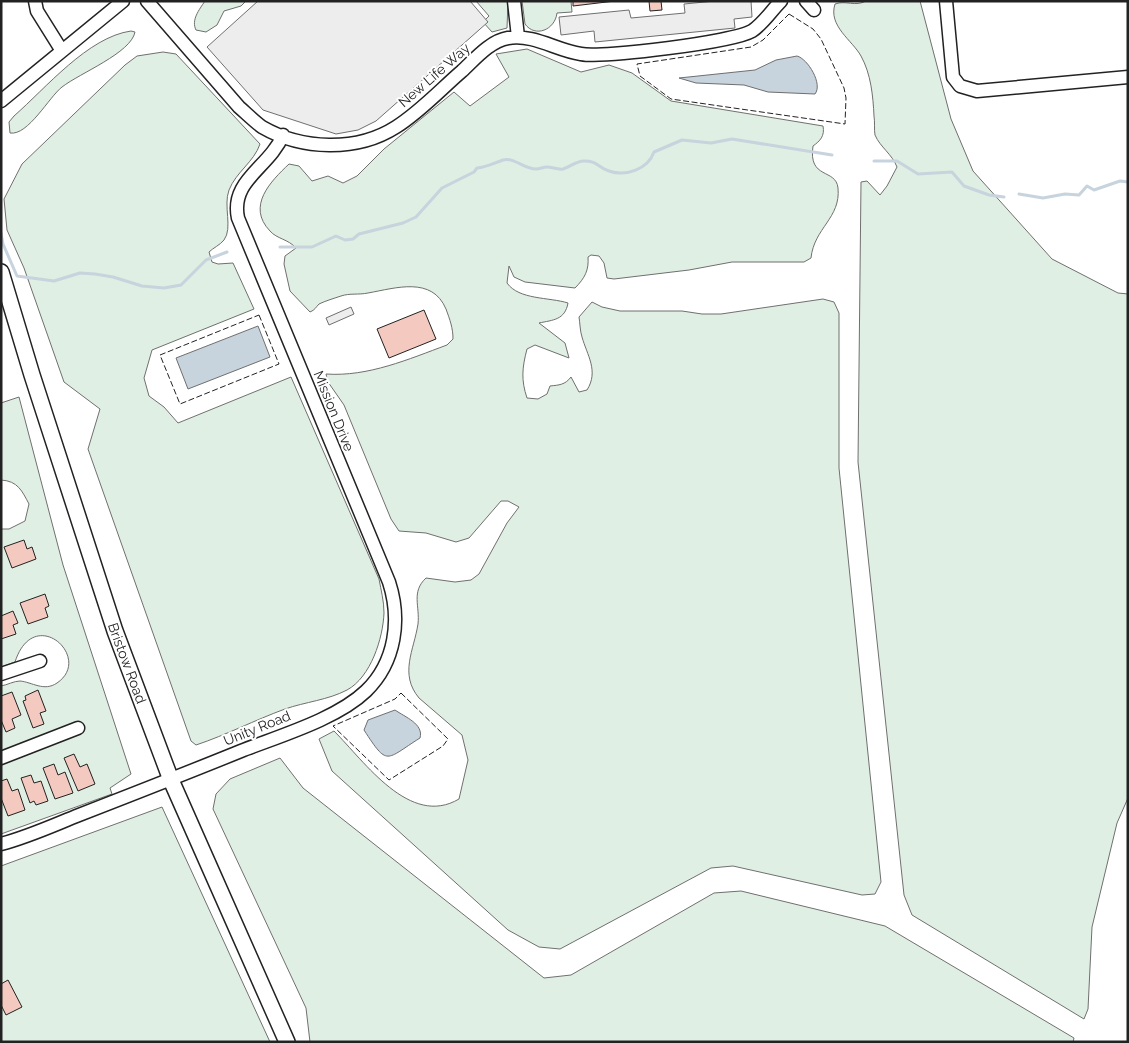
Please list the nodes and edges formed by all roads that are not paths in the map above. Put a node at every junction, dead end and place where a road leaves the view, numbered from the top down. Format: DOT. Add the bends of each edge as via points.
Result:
graph roads {
  1 [pos="35,1"];
  2 [pos="123,1"];
  3 [pos="147,1"];
  4 [pos="514,1"];
  5 [pos="781,1"];
  6 [pos="946,1"];
  7 [pos="518,37"];
  8 [pos="62,51"];
  9 [pos="1128,77"];
  10 [pos="1,101"];
  11 [pos="283,136"];
  12 [pos="1,272"];
  13 [pos="40,661"];
  14 [pos="1,674"];
  15 [pos="354,702"];
  16 [pos="78,728"];
  17 [pos="1,758"];
  18 [pos="170,780"];
  19 [pos="1,844"];
  20 [pos="287,1042"];
  1 -- 8 [label="street"];
  2 -- 8 [label="street"];
  3 -- 11 [label="street, New Life Way" via="239,107 263,127"];
  4 -- 7 [label="street"];
  5 -- 7 [label="street, New Life Way" via="763,22 740,36 689,44 596,55"];
  6 -- 9 [label="street" via="952,78 960,86 992,90"];
  7 -- 11 [label="street, New Life Way" via="492,44 408,118 380,136 363,142 328,145"];
  8 -- 10 [label="street"];
  11 -- 15 [label="street, Mission Drive" via="270,158 245,182 235,204 395,600 394,640 387,660 379,676"];
  12 -- 18 [label="main road, Bristow Road" via="115,631"];
  13 -- 14 [label="street"];
  15 -- 18 [label="street, Unity Road" via="337,712"];
  16 -- 17 [label="street"];
  18 -- 19 [label="street, Unity Road"];
  18 -- 20 [label="main road, Bristow Road"];
}
